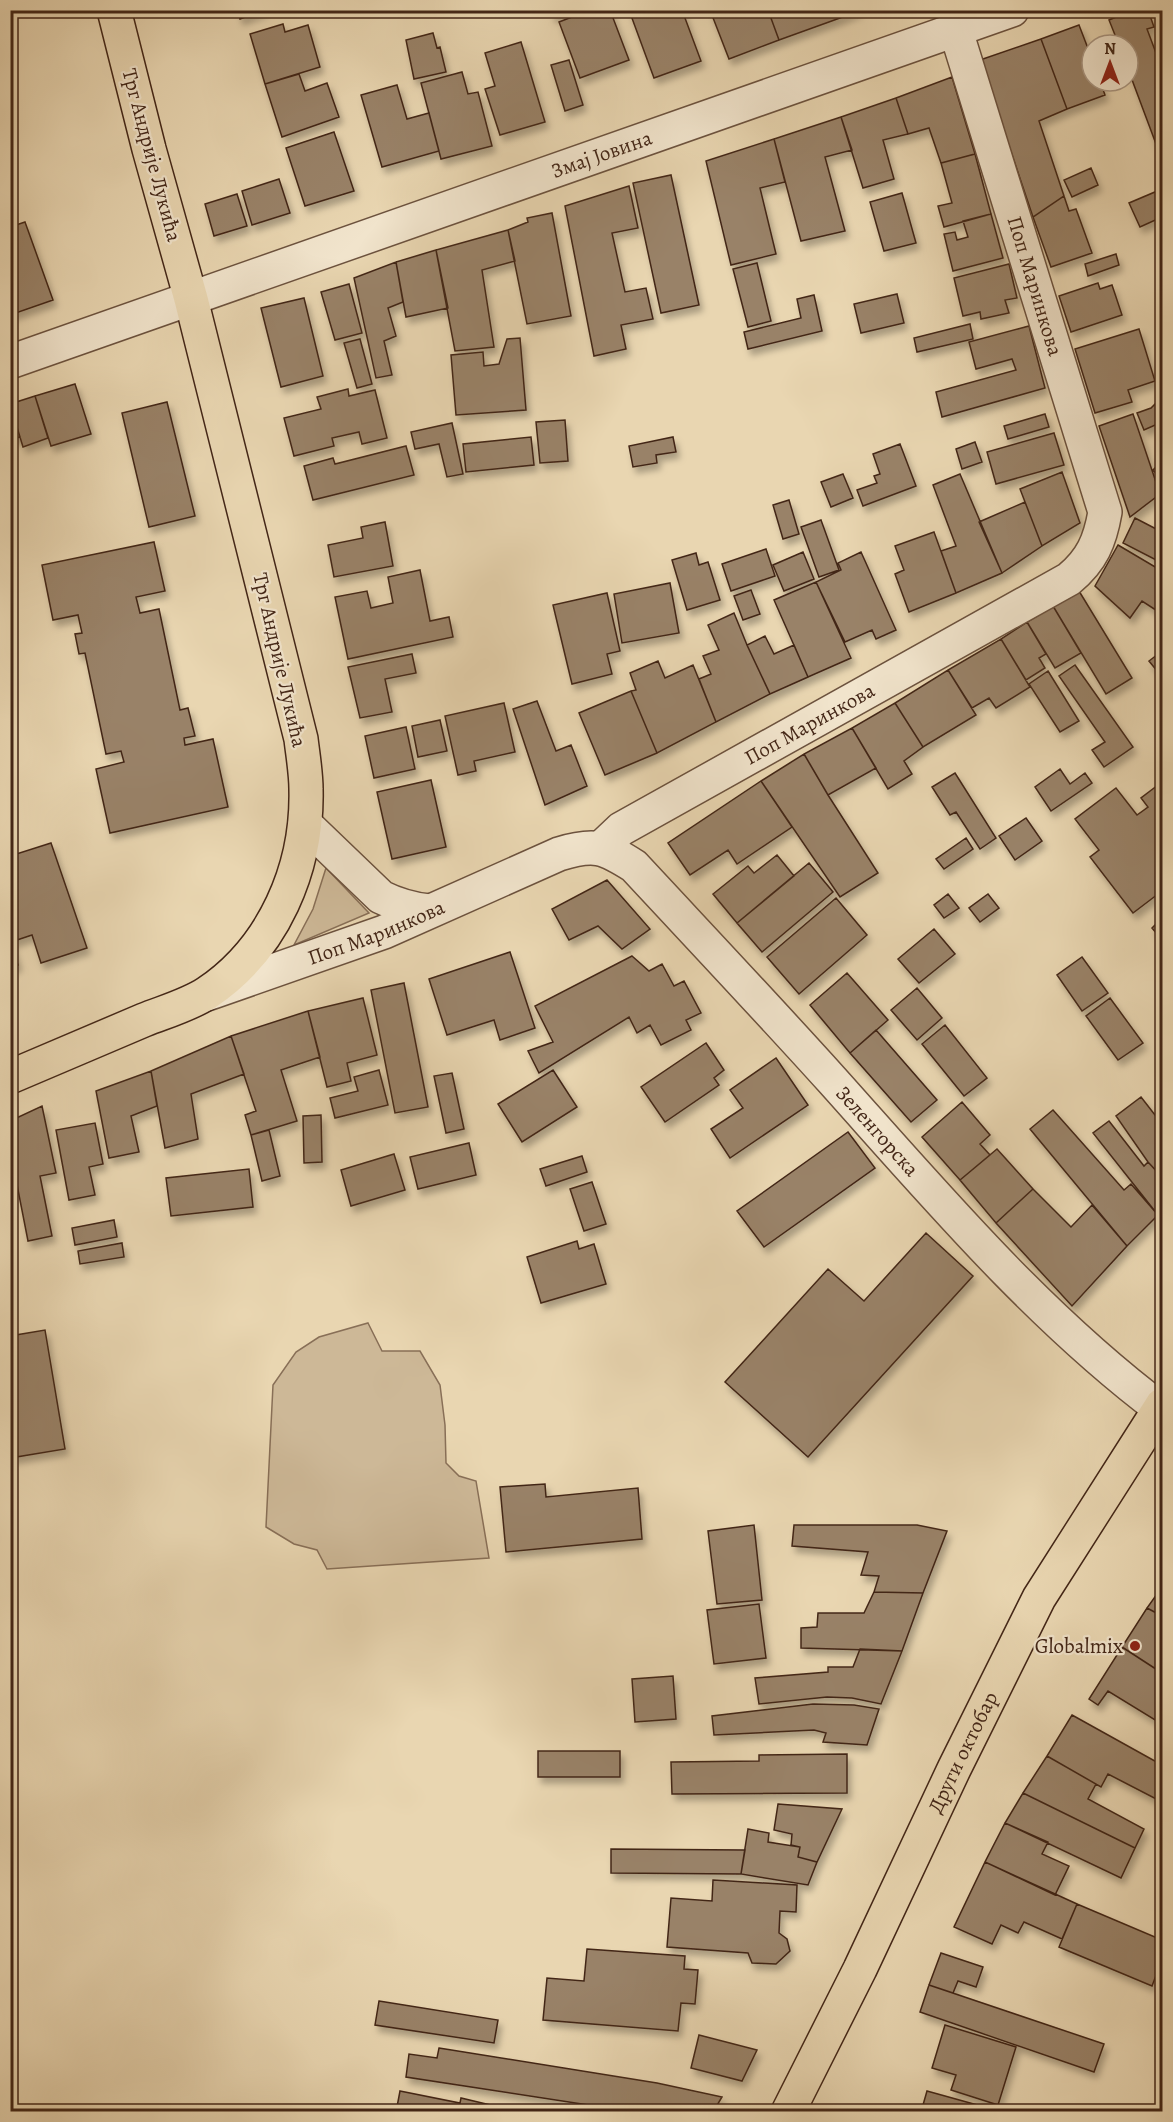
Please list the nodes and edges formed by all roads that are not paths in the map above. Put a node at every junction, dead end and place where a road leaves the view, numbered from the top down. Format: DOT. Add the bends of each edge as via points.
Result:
graph roads {
  1 [pos="114,10"];
  2 [pos="1011,10"];
  3 [pos="956,31"];
  4 [pos="192,299"];
  5 [pos="10,362"];
  6 [pos="305,824"];
  7 [pos="602,848"];
  8 [pos="429,911"];
  9 [pos="205,994"];
  10 [pos="10,1077"];
  11 [pos="1162,1408"];
  12 [pos="788,2112"];
  1 -- 4 [label="main road, Трг Андрије Лукића"];
  2 -- 3 [label="street, Змај Јовина"];
  3 -- 4 [label="street, Змај Јовина"];
  3 -- 7 [label="street, Поп Маринкова" via="1105,512 1094,549 1083,567 1069,579 621,829"];
  4 -- 5 [label="street"];
  4 -- 6 [label="main road, Трг Андрије Лукића" via="301,739"];
  6 -- 8 [label="street" via="381,897"];
  6 -- 9 [label="main road, Трг Андрије Лукића" via="292,881 278,916 233,973"];
  7 -- 8 [label="street, Поп Маринкова" via="578,848 559,854"];
  7 -- 11 [label="street, Зеленгорска" via="634,866 939,1201 1056,1318"];
  8 -- 9 [label="street, Поп Маринкова" via="374,936"];
  9 -- 10 [label="main road, Поп Маринкова"];
  11 -- 12 [label="main road, Други октобар" via="1040,1598"];
}
